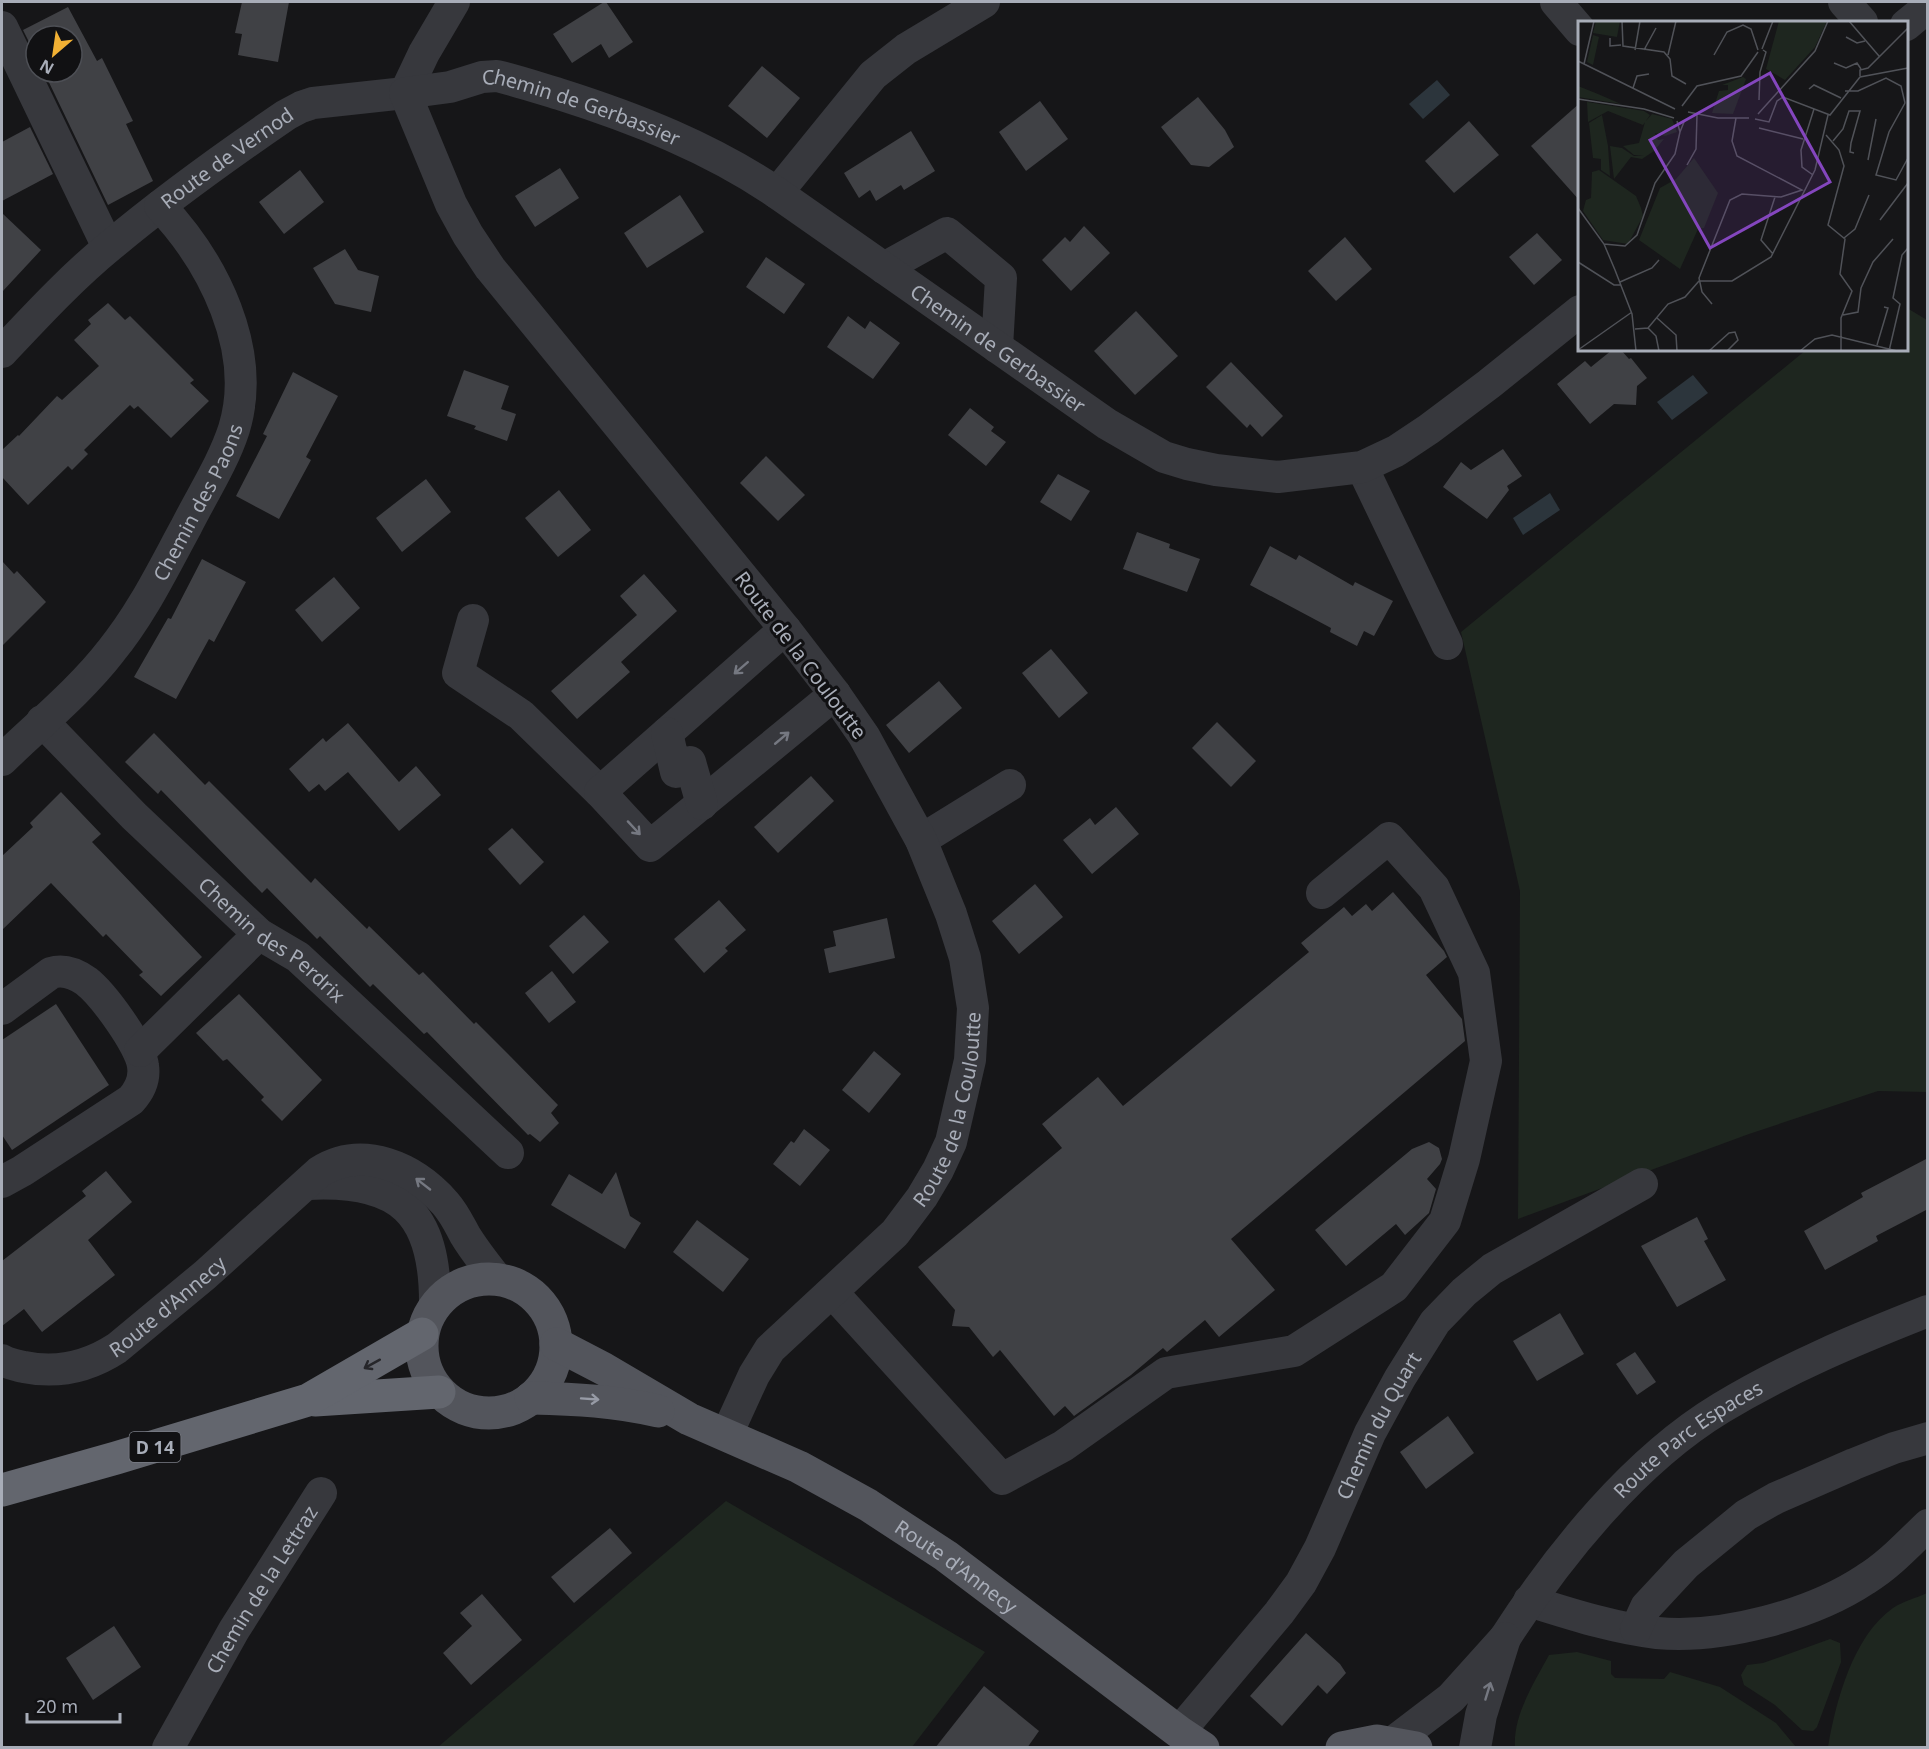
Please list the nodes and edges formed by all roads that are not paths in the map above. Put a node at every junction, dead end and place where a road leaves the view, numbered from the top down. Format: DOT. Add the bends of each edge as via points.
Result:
graph roads {
  1 [pos="454,2"];
  2 [pos="984,2"];
  3 [pos="1556,2"];
  4 [pos="1844,2"];
  5 [pos="1928,7"];
  6 [pos="1861,21"];
  7 [pos="1908,23"];
  8 [pos="2,27"];
  9 [pos="1578,28"];
  10 [pos="405,93"];
  11 [pos="777,193"];
  12 [pos="160,206"];
  13 [pos="108,248"];
  14 [pos="884,268"];
  15 [pos="1578,313"];
  16 [pos="997,347"];
  17 [pos="2,352"];
  18 [pos="1362,467"];
  19 [pos="473,620"];
  20 [pos="785,629"];
  21 [pos="1447,644"];
  22 [pos="835,694"];
  23 [pos="42,721"];
  24 [pos="667,733"];
  25 [pos="2,760"];
  26 [pos="1010,785"];
  27 [pos="600,792"];
  28 [pos="702,804"];
  29 [pos="921,840"];
  30 [pos="1322,893"];
  31 [pos="259,934"];
  32 [pos="2,1009"];
  33 [pos="140,1051"];
  34 [pos="508,1153"];
  35 [pos="2,1182"];
  36 [pos="307,1184"];
  37 [pos="1642,1185"];
  38 [pos="497,1280"];
  39 [pos="832,1292"];
  40 [pos="1928,1311"];
  41 [pos="429,1320"];
  42 [pos="556,1344"];
  43 [pos="2,1360"];
  44 [pos="439,1392"];
  45 [pos="531,1398"];
  46 [pos="308,1400"];
  47 [pos="689,1419"];
  48 [pos="727,1434"];
  49 [pos="1928,1438"];
  50 [pos="2,1490"];
  51 [pos="321,1493"];
  52 [pos="1928,1525"];
  53 [pos="1529,1601"];
  54 [pos="1636,1629"];
  55 [pos="1505,1638"];
  56 [pos="1191,1740"];
  57 [pos="1404,1745"];
  58 [pos="168,1748"];
  59 [pos="1342,1748"];
  60 [pos="1475,1748"];
  1 -- 10 [label="street"];
  2 -- 11 [label="street" via="906,49 873,75"];
  3 -- 9 [label="street"];
  4 -- 6 [label="street"];
  5 -- 7 [label="street"];
  8 -- 13 [label="street"];
  10 -- 11 [label="street, Chemin de Gerbassier" via="450,87 482,77 511,79 595,105 656,130 712,154"];
  10 -- 12 [label="street, Route de Vernod" via="301,107"];
  10 -- 20 [label="street, Route de la Couloutte" via="451,204 490,268"];
  11 -- 14 [label="street, Chemin de Gerbassier"];
  12 -- 13 [label="street, Route de Vernod"];
  12 -- 23 [label="street, Chemin des Paons" via="201,258 227,315 241,377 234,428 205,490 126,632"];
  13 -- 17 [label="street, Route de Vernod"];
  14 -- 16 [label="street, Chemin de Gerbassier"];
  14 -- 16 [label="street" via="947,233 1001,278"];
  15 -- 18 [label="street, Chemin de Gerbassier" via="1429,429"];
  16 -- 18 [label="street, Chemin de Gerbassier" via="1107,424 1164,457 1227,472 1278,477"];
  18 -- 21 [label="street"];
  19 -- 27 [label="street" via="458,673 521,715"];
  20 -- 22 [label="street, Route de la Couloutte"];
  20 -- 24 [label="street, one-way"];
  28 -- 22 [label="street, one-way"];
  22 -- 29 [label="street, Route de la Couloutte" via="864,736"];
  23 -- 25 [label="street, Chemin des Paons"];
  23 -- 31 [label="street, Chemin des Perdrix" via="134,816"];
  24 -- 27 [label="street"];
  24 -- 28 [label="street" via="676,772 690,762"];
  26 -- 29 [label="street"];
  27 -- 28 [label="street, one-way" via="650,846"];
  29 -- 39 [label="street, Route de la Couloutte" via="965,958 973,1008 970,1060 951,1142 922,1197 896,1233"];
  30 -- 39 [label="street" via="1389,838 1434,888 1474,973 1486,1061 1464,1159 1445,1221 1394,1287 1293,1351 1166,1373 1063,1446 1002,1479"];
  31 -- 33 [label="street"];
  31 -- 34 [label="street, Chemin des Perdrix" via="298,957"];
  32 -- 33 [label="street" via="51,973 65,972 95,989"];
  33 -- 35 [label="street" via="144,1078 131,1100"];
  38 -- 36 [label="street, Route d'Annecy, one-way" via="445,1203 409,1173 388,1164 347,1159 331,1164"];
  36 -- 41 [label="street" via="336,1182 381,1191 415,1215 427,1236 435,1281"];
  36 -- 43 [label="street, Route d'Annecy" via="153,1319 102,1358 69,1369 51,1370"];
  37 -- 56 [label="street, Chemin du Quart" via="1492,1269 1435,1322 1370,1433 1301,1583"];
  38 -- 41 [label="main road, Route d'Annecy" via="480,1278 459,1285 442,1297"];
  38 -- 42 [label="main road, Route d'Annecy" via="524,1288 541,1302 552,1322"];
  39 -- 48 [label="street, Route de la Couloutte" via="770,1348"];
  40 -- 53 [label="street, Route Parc Espaces" via="1786,1372 1720,1408 1677,1439 1615,1496"];
  41 -- 44 [label="main road" via="422,1355"];
  41 -- 46 [label="highway, D 14, one-way"];
  42 -- 45 [label="main road, Route d'Annecy" via="554,1365"];
  42 -- 47 [label="main road, Route d'Annecy"];
  44 -- 45 [label="main road, Route d'Annecy" via="474,1412 494,1413"];
  44 -- 46 [label="highway, D 14"];
  45 -- 47 [label="main road, Route d'Annecy, one-way" via="627,1403"];
  46 -- 50 [label="highway, D 14"];
  47 -- 48 [label="main road, Route d'Annecy"];
  48 -- 56 [label="main road, Route d'Annecy" via="799,1467 878,1511 946,1556"];
  49 -- 54 [label="street" via="1854,1464 1746,1515 1686,1564 1646,1607"];
  51 -- 58 [label="street, Chemin de la Lettraz" via="244,1613"];
  52 -- 54 [label="street" via="1866,1580 1807,1608 1718,1631 1667,1633"];
  53 -- 54 [label="street" via="1592,1621"];
  53 -- 55 [label="street, Route Parc Espaces"];
  55 -- 57 [label="street, Route Parc Espaces"];
  60 -- 55 [label="street, Route Parc Espaces, one-way" via="1481,1714"];
  57 -- 59 [label="main road" via="1377,1741"];
}
